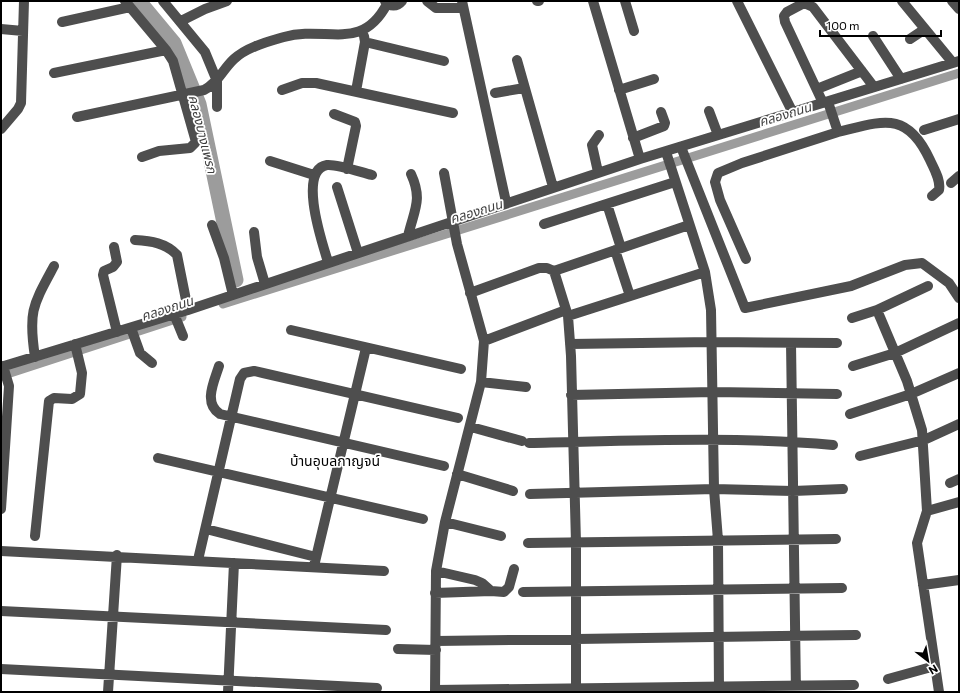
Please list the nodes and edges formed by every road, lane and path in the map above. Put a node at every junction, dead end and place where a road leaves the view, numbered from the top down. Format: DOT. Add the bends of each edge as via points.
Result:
graph roads {
  1 [pos="24,1"];
  2 [pos="163,1"];
  3 [pos="227,1"];
  4 [pos="402,1"];
  5 [pos="427,1"];
  6 [pos="593,1"];
  7 [pos="625,1"];
  8 [pos="737,1"];
  9 [pos="902,1"];
  10 [pos="952,1"];
  11 [pos="386,2"];
  12 [pos="128,4"];
  13 [pos="462,4"];
  14 [pos="959,9"];
  15 [pos="181,21"];
  16 [pos="62,22"];
  17 [pos="1,29"];
  18 [pos="925,29"];
  19 [pos="363,30"];
  20 [pos="23,31"];
  21 [pos="634,31"];
  22 [pos="873,36"];
  23 [pos="910,39"];
  24 [pos="365,42"];
  25 [pos="166,50"];
  26 [pos="517,60"];
  27 [pos="444,61"];
  28 [pos="956,62"];
  29 [pos="862,71"];
  30 [pos="54,73"];
  31 [pos="654,79"];
  32 [pos="901,79"];
  33 [pos="217,81"];
  34 [pos="874,87"];
  35 [pos="524,88"];
  36 [pos="817,89"];
  37 [pos="282,90"];
  38 [pos="619,90"];
  39 [pos="356,92"];
  40 [pos="495,93"];
  41 [pos="185,94"];
  42 [pos="827,105"];
  43 [pos="217,107"];
  44 [pos="709,111"];
  45 [pos="661,112"];
  46 [pos="453,113"];
  47 [pos="792,113"];
  48 [pos="334,114"];
  49 [pos="77,117"];
  50 [pos="959,119"];
  51 [pos="1,129"];
  52 [pos="838,130"];
  53 [pos="924,130"];
  54 [pos="718,135"];
  55 [pos="599,136"];
  56 [pos="633,138"];
  57 [pos="681,147"];
  58 [pos="667,154"];
  59 [pos="142,157"];
  60 [pos="640,158"];
  61 [pos="270,161"];
  62 [pos="347,169"];
  63 [pos="598,172"];
  64 [pos="444,173"];
  65 [pos="411,174"];
  66 [pos="314,175"];
  67 [pos="372,175"];
  68 [pos="675,180"];
  69 [pos="337,187"];
  70 [pos="553,187"];
  71 [pos="932,196"];
  72 [pos="506,202"];
  73 [pos="607,204"];
  74 [pos="453,224"];
  75 [pos="544,224"];
  76 [pos="212,225"];
  77 [pos="690,225"];
  78 [pos="254,232"];
  79 [pos="408,236"];
  80 [pos="136,240"];
  81 [pos="114,247"];
  82 [pos="618,249"];
  83 [pos="358,253"];
  84 [pos="746,259"];
  85 [pos="328,262"];
  86 [pos="54,266"];
  87 [pos="554,271"];
  88 [pos="705,272"];
  89 [pos="265,284"];
  90 [pos="928,286"];
  91 [pos="470,293"];
  92 [pos="233,295"];
  93 [pos="630,296"];
  94 [pos="959,298"];
  95 [pos="188,310"];
  96 [pos="877,310"];
  97 [pos="567,313"];
  98 [pos="174,316"];
  99 [pos="852,318"];
  100 [pos="959,323"];
  101 [pos="132,330"];
  102 [pos="291,330"];
  103 [pos="117,332"];
  104 [pos="181,333"];
  105 [pos="484,341"];
  106 [pos="712,342"];
  107 [pos="791,343"];
  108 [pos="837,343"];
  109 [pos="570,344"];
  110 [pos="75,347"];
  111 [pos="366,348"];
  112 [pos="895,353"];
  113 [pos="35,357"];
  114 [pos="152,363"];
  115 [pos="219,366"];
  116 [pos="853,366"];
  117 [pos="3,368"];
  118 [pos="461,369"];
  119 [pos="959,373"];
  120 [pos="482,382"];
  121 [pos="526,387"];
  122 [pos="713,392"];
  123 [pos="792,393"];
  124 [pos="354,394"];
  125 [pos="837,394"];
  126 [pos="911,394"];
  127 [pos="571,395"];
  128 [pos="5,407"];
  129 [pos="850,414"];
  130 [pos="233,417"];
  131 [pos="458,418"];
  132 [pos="959,424"];
  133 [pos="470,427"];
  134 [pos="714,440"];
  135 [pos="924,440"];
  136 [pos="343,441"];
  137 [pos="792,441"];
  138 [pos="572,442"];
  139 [pos="833,444"];
  140 [pos="860,456"];
  141 [pos="158,458"];
  142 [pos="444,466"];
  143 [pos="219,472"];
  144 [pos="457,474"];
  145 [pos="714,489"];
  146 [pos="843,489"];
  147 [pos="513,491"];
  148 [pos="793,491"];
  149 [pos="574,493"];
  150 [pos="530,494"];
  151 [pos="330,499"];
  152 [pos="959,502"];
  153 [pos="1,509"];
  154 [pos="928,511"];
  155 [pos="423,519"];
  156 [pos="445,522"];
  157 [pos="206,529"];
  158 [pos="36,536"];
  159 [pos="500,536"];
  160 [pos="794,539"];
  161 [pos="836,539"];
  162 [pos="718,540"];
  163 [pos="576,542"];
  164 [pos="528,543"];
  165 [pos="1,551"];
  166 [pos="117,555"];
  167 [pos="198,560"];
  168 [pos="315,562"];
  169 [pos="234,563"];
  170 [pos="514,569"];
  171 [pos="384,571"];
  172 [pos="436,571"];
  173 [pos="959,580"];
  174 [pos="923,585"];
  175 [pos="795,588"];
  176 [pos="842,588"];
  177 [pos="576,590"];
  178 [pos="719,590"];
  179 [pos="491,591"];
  180 [pos="523,592"];
  181 [pos="435,593"];
  182 [pos="1,611"];
  183 [pos="113,616"];
  184 [pos="230,622"];
  185 [pos="386,630"];
  186 [pos="856,635"];
  187 [pos="795,636"];
  188 [pos="720,638"];
  189 [pos="576,640"];
  190 [pos="436,646"];
  191 [pos="398,649"];
  192 [pos="935,666"];
  193 [pos="1,669"];
  194 [pos="109,674"];
  195 [pos="888,679"];
  196 [pos="228,681"];
  197 [pos="854,685"];
  198 [pos="377,688"];
  199 [pos="796,689"];
  200 [pos="576,690"];
  201 [pos="719,690"];
  202 [pos="435,691"];
  203 [pos="108,692"];
  204 [pos="228,692"];
  205 [pos="939,692"];
  1 -- 20 [label="street"];
  2 -- 15 [label="street"];
  3 -- 15 [label="street" via="205,8"];
  4 -- 11 [label="street" via="395,6"];
  5 -- 13 [label="street" via="436,8"];
  6 -- 38 [label="street"];
  7 -- 21 [label="street"];
  8 -- 47 [label="street"];
  9 -- 18 [label="street"];
  10 -- 14 [label="street"];
  11 -- 19 [label="street" via="380,16"];
  12 -- 16 [label="street"];
  12 -- 25 [label="street"];
  13 -- 72 [label="street"];
  15 -- 33 [label="street" via="205,52"];
  17 -- 20 [label="street"];
  18 -- 23 [label="street"];
  18 -- 28 [label="street"];
  19 -- 24 [label="street"];
  19 -- 33 [label="street" via="340,35 299,34 257,46 235,58"];
  20 -- 51 [label="street" via="21,103"];
  22 -- 32 [label="street"];
  24 -- 27 [label="street"];
  24 -- 39 [label="street"];
  25 -- 30 [label="street"];
  25 -- 41 [label="street" via="177,70"];
  26 -- 35 [label="street"];
  28 -- 32 [label="street"];
  29 -- 34 [label="street"];
  29 -- 36 [label="street"];
  29 -- 36 [label="street" via="814,7 804,3 784,16"];
  31 -- 38 [label="street"];
  32 -- 34 [label="street"];
  33 -- 41 [label="street" via="204,90"];
  33 -- 43 [label="street"];
  34 -- 42 [label="street"];
  35 -- 40 [label="street"];
  35 -- 70 [label="street"];
  36 -- 42 [label="street"];
  37 -- 39 [label="street" via="310,82"];
  38 -- 56 [label="street"];
  39 -- 46 [label="street"];
  41 -- 49 [label="street"];
  41 -- 59 [label="street" via="195,145 186,149 153,152"];
  42 -- 47 [label="street"];
  42 -- 52 [label="street"];
  44 -- 54 [label="street"];
  45 -- 56 [label="street" via="664,126"];
  47 -- 54 [label="street"];
  48 -- 62 [label="street" via="355,122 356,126"];
  50 -- 53 [label="street"];
  52 -- 71 [label="street" via="881,121 898,124 914,134 929,158 939,182 939,190"];
  52 -- 84 [label="street" via="718,173 715,182 720,200"];
  54 -- 57 [label="street"];
  55 -- 63 [label="street" via="592,145"];
  56 -- 60 [label="street"];
  57 -- 58 [label="street"];
  57 -- 94 [label="street" via="745,308 851,286 905,265 922,263 949,283"];
  58 -- 60 [label="street"];
  58 -- 68 [label="street"];
  60 -- 63 [label="street"];
  61 -- 66 [label="street"];
  62 -- 66 [label="street" via="328,165"];
  62 -- 67 [label="street"];
  63 -- 70 [label="street"];
  64 -- 74 [label="street"];
  65 -- 79 [label="street" via="418,191 418,201"];
  66 -- 85 [label="street" via="314,202 318,228"];
  68 -- 73 [label="street"];
  68 -- 77 [label="street"];
  69 -- 83 [label="street"];
  70 -- 72 [label="street"];
  72 -- 74 [label="street"];
  73 -- 75 [label="street"];
  73 -- 82 [label="street"];
  74 -- 79 [label="street"];
  74 -- 91 [label="street"];
  76 -- 92 [label="street" via="224,258"];
  77 -- 82 [label="street"];
  77 -- 88 [label="street"];
  78 -- 89 [label="street" via="257,257"];
  79 -- 83 [label="street"];
  80 -- 95 [label="street" via="156,242 177,255"];
  81 -- 103 [label="street" via="117,262 103,275"];
  82 -- 87 [label="street"];
  82 -- 93 [label="street"];
  83 -- 85 [label="street"];
  85 -- 89 [label="street"];
  86 -- 113 [label="street" via="34,305 31,317"];
  87 -- 91 [label="street" via="539,268"];
  87 -- 97 [label="street"];
  88 -- 93 [label="street"];
  88 -- 106 [label="street" via="711,310"];
  89 -- 92 [label="street"];
  90 -- 96 [label="street"];
  91 -- 105 [label="street"];
  92 -- 95 [label="street"];
  93 -- 97 [label="street"];
  95 -- 98 [label="street"];
  96 -- 99 [label="street"];
  96 -- 112 [label="street"];
  97 -- 105 [label="street"];
  97 -- 109 [label="street"];
  98 -- 101 [label="street"];
  98 -- 104 [label="street"];
  100 -- 112 [label="street"];
  101 -- 103 [label="street"];
  101 -- 114 [label="street" via="140,352"];
  102 -- 111 [label="street"];
  103 -- 110 [label="street"];
  105 -- 120 [label="street"];
  106 -- 107 [label="street"];
  106 -- 109 [label="street"];
  106 -- 122 [label="street"];
  107 -- 108 [label="street"];
  107 -- 123 [label="street"];
  109 -- 127 [label="street"];
  110 -- 113 [label="street"];
  110 -- 158 [label="street" via="80,364 79,397 72,400 52,398 49,401"];
  111 -- 118 [label="street"];
  111 -- 124 [label="street"];
  112 -- 116 [label="street"];
  112 -- 126 [label="street"];
  113 -- 117 [label="street"];
  115 -- 130 [label="street" via="210,400 220,414"];
  117 -- 128 [label="street" via="9,386"];
  119 -- 126 [label="street"];
  120 -- 121 [label="street"];
  120 -- 133 [label="street"];
  122 -- 123 [label="street"];
  122 -- 127 [label="street"];
  122 -- 134 [label="street"];
  123 -- 125 [label="street"];
  123 -- 137 [label="street"];
  124 -- 130 [label="street" via="249,372 244,373 240,379"];
  124 -- 131 [label="street"];
  124 -- 136 [label="street"];
  126 -- 129 [label="street"];
  126 -- 135 [label="street"];
  127 -- 138 [label="street"];
  128 -- 153 [label="street"];
  130 -- 136 [label="street"];
  130 -- 143 [label="street"];
  132 -- 135 [label="street"];
  133 -- 138 [label="street" via="526,442"];
  133 -- 144 [label="street"];
  134 -- 137 [label="street"];
  134 -- 138 [label="street"];
  134 -- 145 [label="street"];
  135 -- 140 [label="street"];
  135 -- 154 [label="street"];
  136 -- 142 [label="street"];
  136 -- 151 [label="street"];
  137 -- 139 [label="street"];
  137 -- 148 [label="street"];
  138 -- 149 [label="street"];
  141 -- 143 [label="street"];
  143 -- 151 [label="street"];
  143 -- 157 [label="street"];
  144 -- 147 [label="street"];
  144 -- 156 [label="street"];
  145 -- 148 [label="street"];
  145 -- 149 [label="street"];
  145 -- 162 [label="street"];
  146 -- 148 [label="street"];
  148 -- 160 [label="street"];
  149 -- 150 [label="street"];
  149 -- 163 [label="street"];
  151 -- 155 [label="street"];
  151 -- 168 [label="street"];
  152 -- 154 [label="street"];
  154 -- 174 [label="street" via="917,544"];
  156 -- 159 [label="street"];
  156 -- 172 [label="street"];
  157 -- 167 [label="street"];
  157 -- 168 [label="street"];
  160 -- 161 [label="street"];
  160 -- 162 [label="street"];
  160 -- 175 [label="street"];
  162 -- 163 [label="street"];
  162 -- 178 [label="street"];
  163 -- 164 [label="street"];
  163 -- 177 [label="street"];
  165 -- 166 [label="street"];
  166 -- 167 [label="street"];
  166 -- 183 [label="street"];
  167 -- 169 [label="street"];
  168 -- 169 [label="street"];
  168 -- 171 [label="street"];
  169 -- 184 [label="street"];
  170 -- 179 [label="street" via="506,591"];
  172 -- 179 [label="street" via="475,580"];
  172 -- 181 [label="street"];
  173 -- 174 [label="street"];
  174 -- 192 [label="street"];
  175 -- 176 [label="street"];
  175 -- 178 [label="street"];
  175 -- 187 [label="street"];
  177 -- 178 [label="street"];
  177 -- 180 [label="street"];
  177 -- 189 [label="street"];
  178 -- 188 [label="street"];
  179 -- 181 [label="street"];
  181 -- 190 [label="street"];
  182 -- 183 [label="street"];
  183 -- 184 [label="street"];
  183 -- 194 [label="street"];
  184 -- 185 [label="street"];
  184 -- 196 [label="street"];
  186 -- 187 [label="street"];
  187 -- 188 [label="street"];
  187 -- 199 [label="street"];
  188 -- 189 [label="street"];
  188 -- 201 [label="street"];
  189 -- 190 [label="street"];
  189 -- 200 [label="street"];
  190 -- 191 [label="street"];
  190 -- 202 [label="street"];
  192 -- 195 [label="street"];
  192 -- 205 [label="street"];
  193 -- 194 [label="street"];
  194 -- 196 [label="street"];
  194 -- 203 [label="street"];
  196 -- 198 [label="street"];
  196 -- 204 [label="street"];
  197 -- 199 [label="street"];
  199 -- 201 [label="street"];
  200 -- 201 [label="street"];
  200 -- 202 [label="street"];
}
